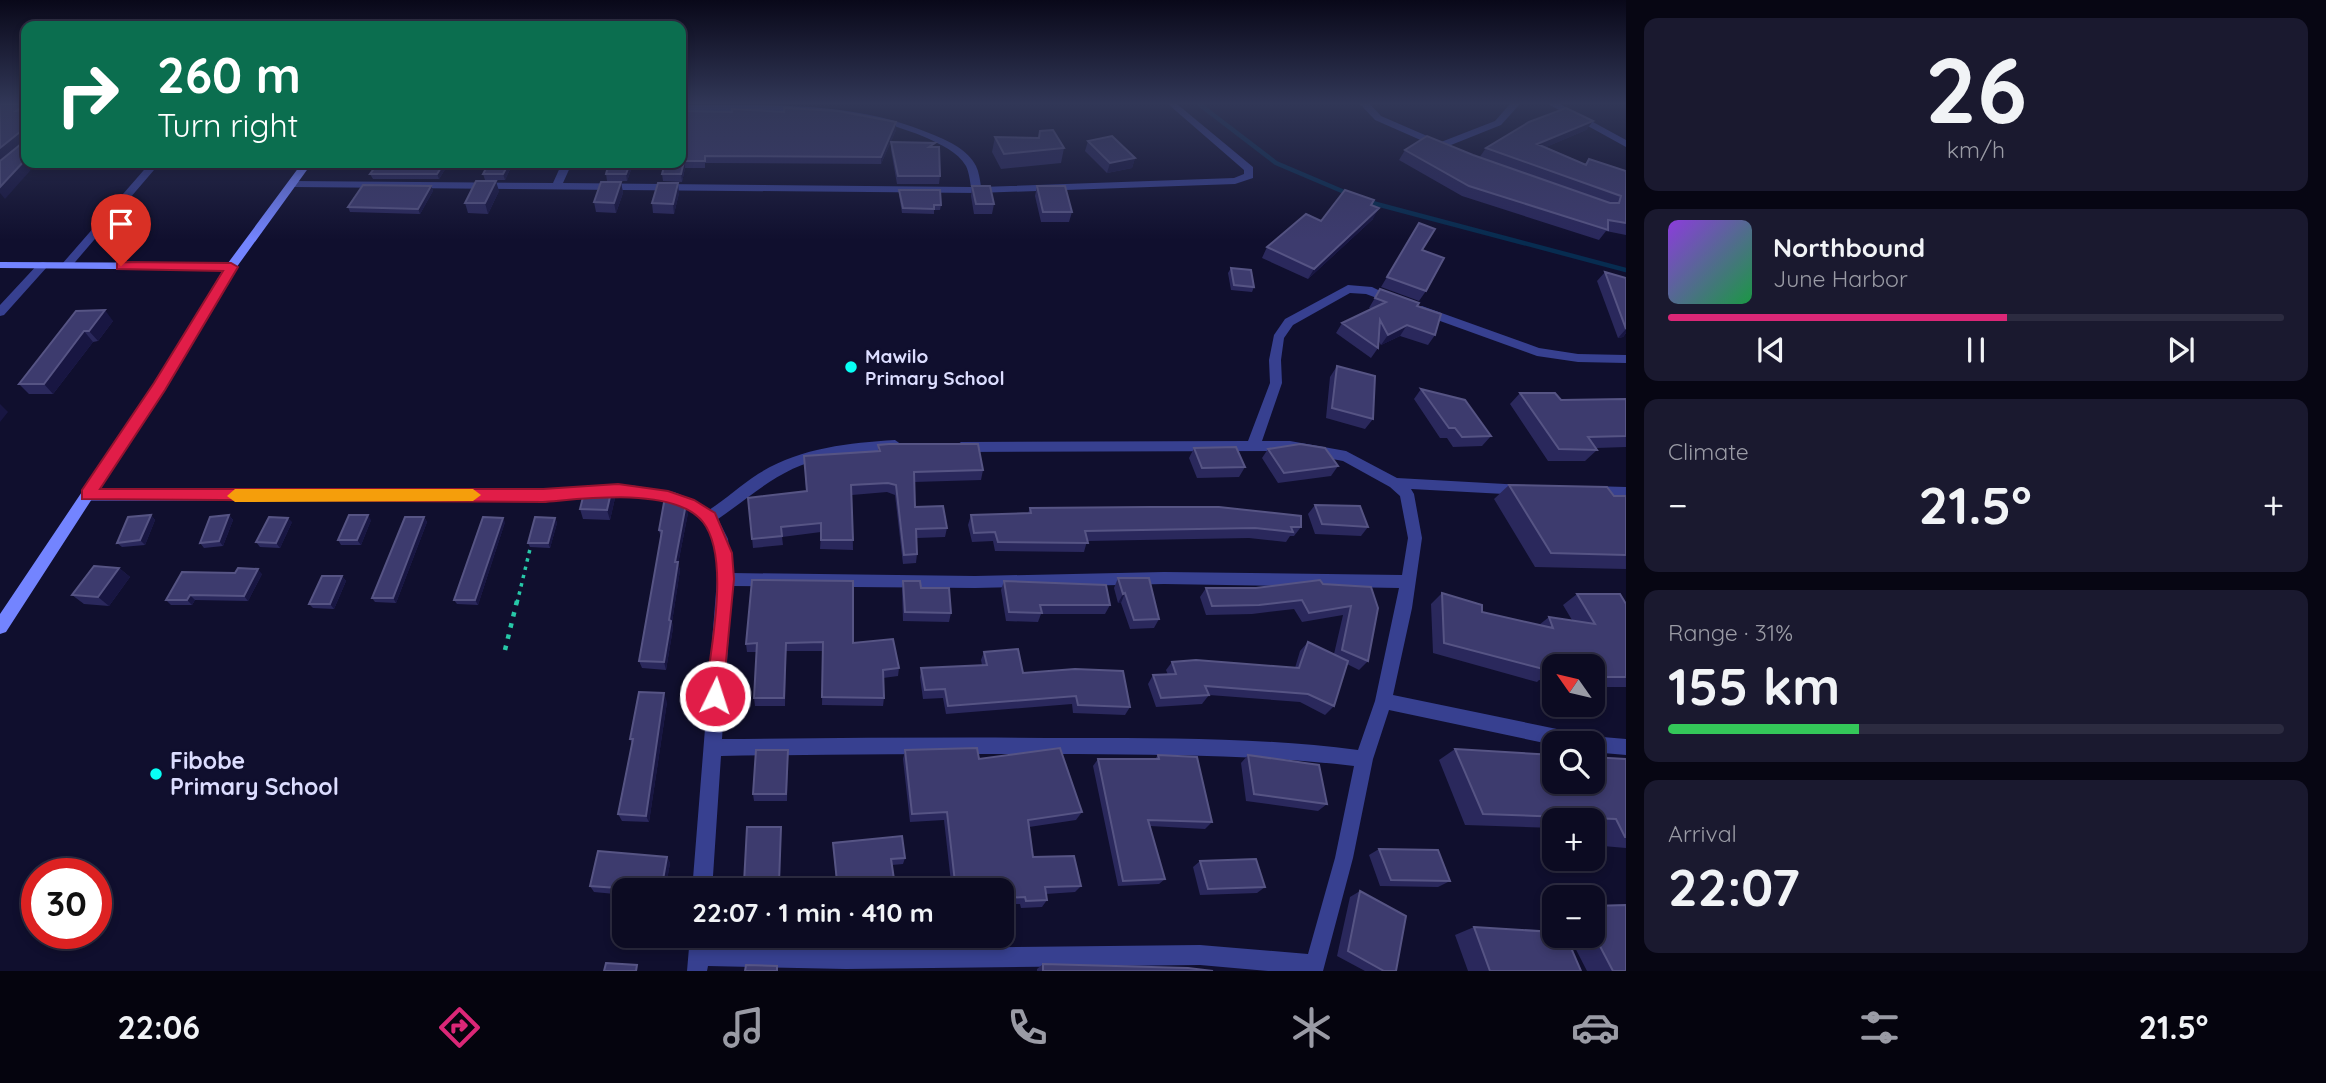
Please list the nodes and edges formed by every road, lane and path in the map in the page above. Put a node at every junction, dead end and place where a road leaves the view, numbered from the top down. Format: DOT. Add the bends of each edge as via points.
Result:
graph roads {
  1 [pos="955,149"];
  2 [pos="1228,149"];
  3 [pos="1449,149"];
  4 [pos="1460,155"];
  5 [pos="151,168"];
  6 [pos="304,168"];
  7 [pos="565,168"];
  8 [pos="293,184"];
  9 [pos="556,187"];
  10 [pos="977,190"];
  11 [pos="0,265"];
  12 [pos="43,265"];
  13 [pos="66,265"];
  14 [pos="231,267"];
  15 [pos="0,312"];
  16 [pos="1626,359"];
  17 [pos="910,445"];
  18 [pos="945,446"];
  19 [pos="1252,446"];
  20 [pos="1395,483"];
  21 [pos="1534,490"];
  22 [pos="1573,492"];
  23 [pos="1626,494"];
  24 [pos="88,495"];
  25 [pos="709,518"];
  26 [pos="533,534"];
  27 [pos="725,579"];
  28 [pos="1408,582"];
  29 [pos="0,626"];
  30 [pos="505,650"];
  31 [pos="1383,701"];
  32 [pos="1542,734"];
  33 [pos="1605,745"];
  34 [pos="1626,747"];
  35 [pos="712,748"];
  36 [pos="1364,759"];
  37 [pos="703,878"];
  38 [pos="699,955"];
  39 [pos="1313,968"];
  1 -- 10 [label="street" via="971,166"];
  2 -- 10 [label="street" via="1249,169 1249,176 1236,181"];
  3 -- 4 [label="street"];
  5 -- 13 [label="street"];
  6 -- 8 [label="main road"];
  7 -- 9 [label="street"];
  8 -- 9 [label="street"];
  8 -- 14 [label="main road"];
  9 -- 10 [label="street"];
  11 -- 12 [label="main road"];
  12 -- 13 [label="main road"];
  12 -- 15 [label="street"];
  13 -- 14 [label="main road"];
  14 -- 24 [label="main road"];
  16 -- 19 [label="street" via="1537,352 1368,290 1348,289 1289,322 1279,338 1276,383"];
  17 -- 25 [label="street" via="863,446 803,458 763,477"];
  18 -- 19 [label="street"];
  19 -- 20 [label="street" via="1290,446 1346,456"];
  20 -- 21 [label="street"];
  20 -- 28 [label="street" via="1406,494 1413,514 1415,538"];
  22 -- 23 [label="street"];
  24 -- 25 [label="street" via="630,491 663,495"];
  24 -- 29 [label="main road"];
  25 -- 27 [label="street" via="724,553"];
  26 -- 30 [label="path"];
  27 -- 28 [label="street"];
  27 -- 35 [label="street"];
  28 -- 31 [label="street"];
  31 -- 32 [label="street"];
  31 -- 36 [label="street"];
  33 -- 34 [label="street"];
  35 -- 36 [label="street" via="1177,747 1285,749"];
  35 -- 37 [label="street"];
  36 -- 39 [label="street" via="1344,858"];
  38 -- 39 [label="street" via="846,960 1200,955"];
}
